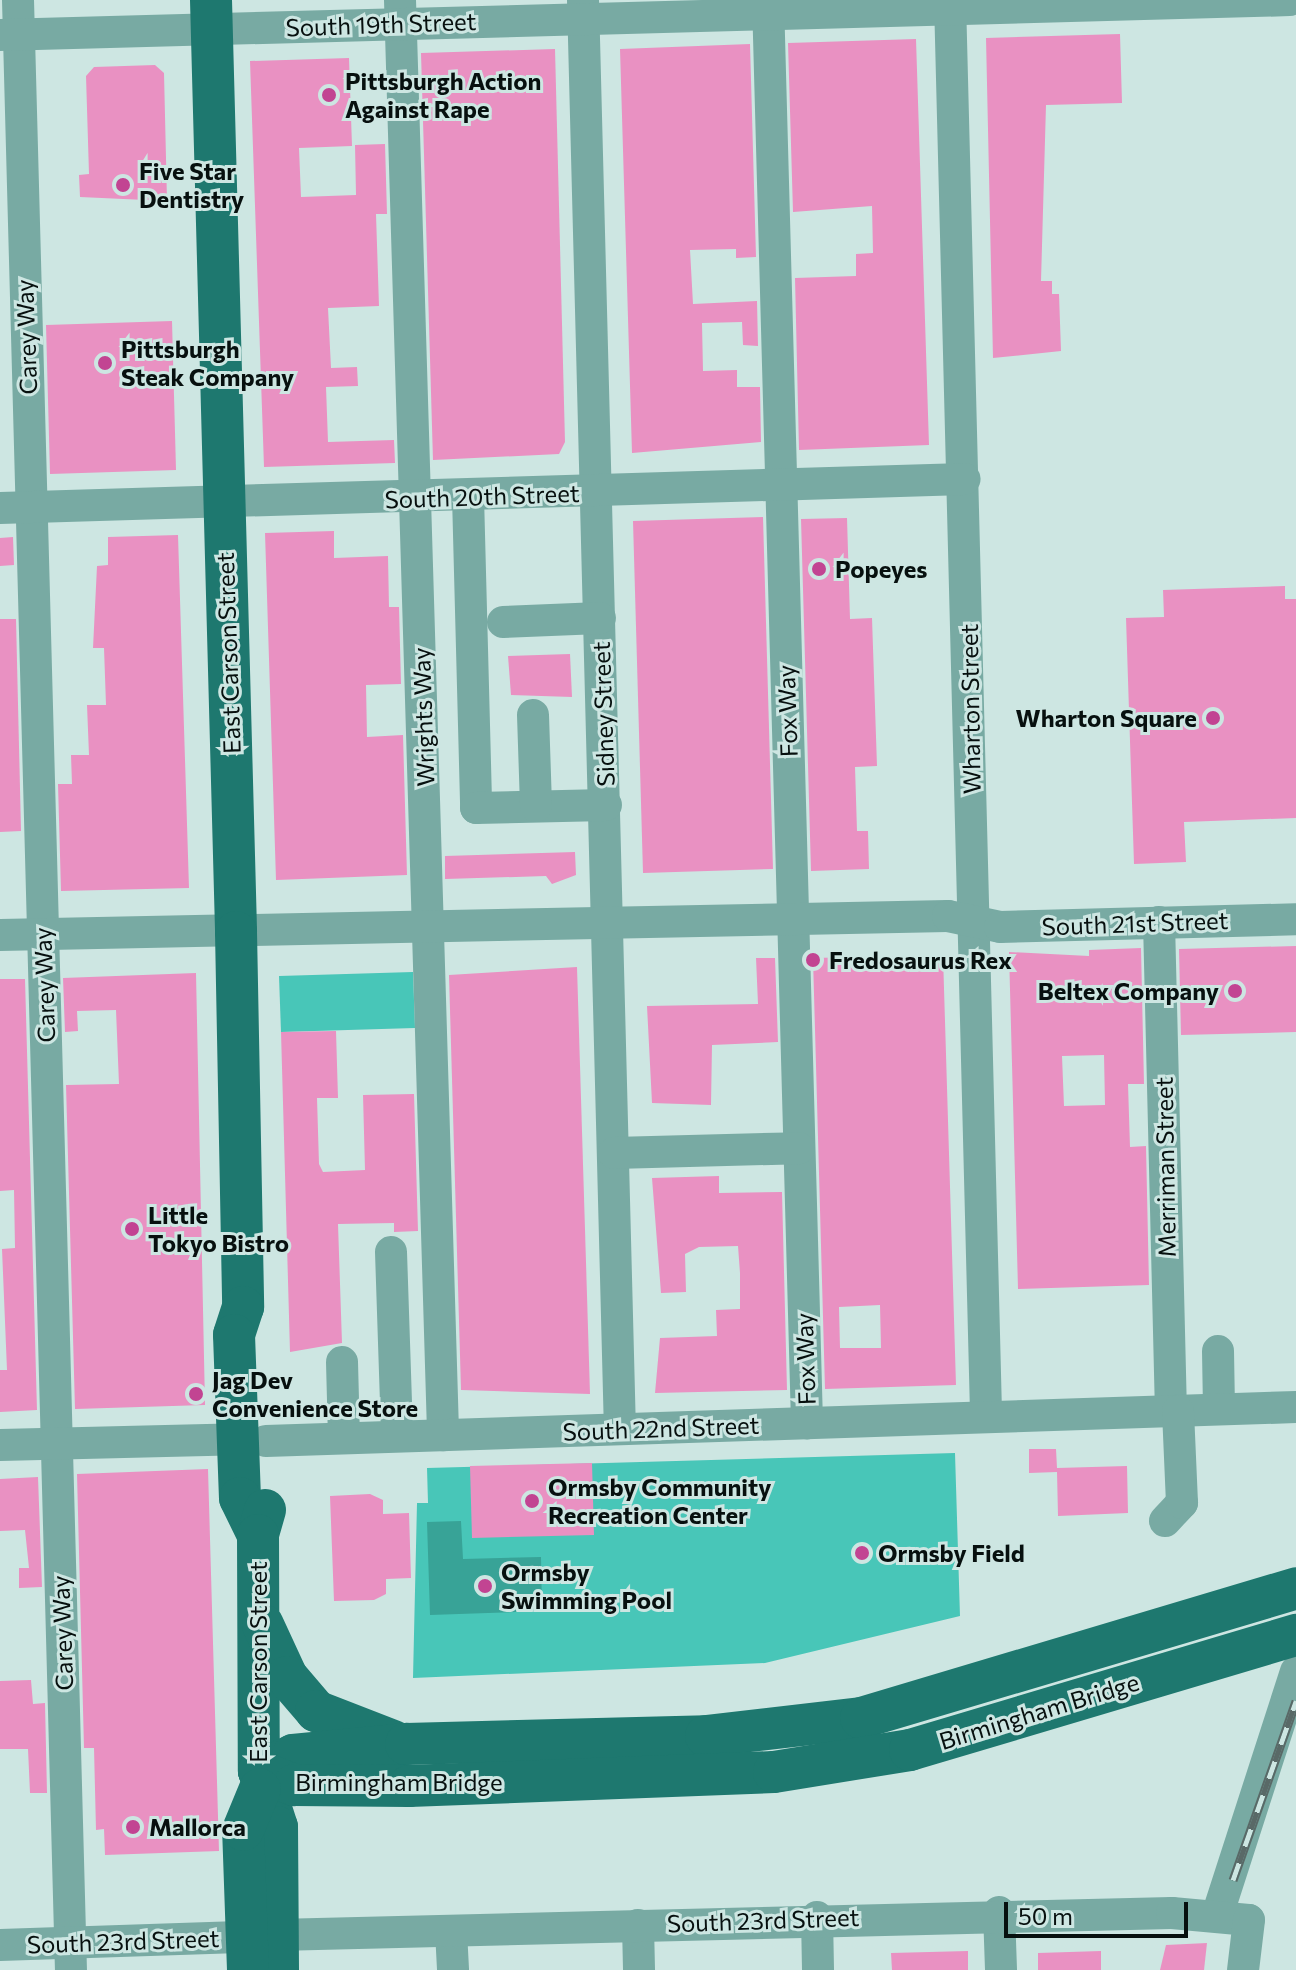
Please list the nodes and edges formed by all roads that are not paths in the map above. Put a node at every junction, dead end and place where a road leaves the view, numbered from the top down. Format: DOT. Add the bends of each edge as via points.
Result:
graph roads {
  1 [pos="18,0"];
  2 [pos="1290,0"];
  3 [pos="1133,1"];
  4 [pos="950,5"];
  5 [pos="768,6"];
  6 [pos="584,9"];
  7 [pos="400,12"];
  8 [pos="211,15"];
  9 [pos="9,35"];
  10 [pos="965,479"];
  11 [pos="781,486"];
  12 [pos="597,492"];
  13 [pos="468,496"];
  14 [pos="417,497"];
  15 [pos="224,503"];
  16 [pos="15,507"];
  17 [pos="600,618"];
  18 [pos="503,622"];
  19 [pos="533,715"];
  20 [pos="606,805"];
  21 [pos="536,806"];
  22 [pos="793,919"];
  23 [pos="1296,919"];
  24 [pos="974,921"];
  25 [pos="1159,922"];
  26 [pos="610,924"];
  27 [pos="428,928"];
  28 [pos="236,932"];
  29 [pos="42,933"];
  30 [pos="0,935"];
  31 [pos="799,1148"];
  32 [pos="614,1153"];
  33 [pos="391,1252"];
  34 [pos="1218,1351"];
  35 [pos="342,1362"];
  36 [pos="1296,1407"];
  37 [pos="1219,1409"];
  38 [pos="1174,1411"];
  39 [pos="986,1417"];
  40 [pos="807,1423"];
  41 [pos="620,1429"];
  42 [pos="443,1435"];
  43 [pos="397,1436"];
  44 [pos="344,1438"];
  45 [pos="252,1440"];
  46 [pos="57,1442"];
  47 [pos="0,1445"];
  48 [pos="1165,1521"];
  49 [pos="1296,1588"];
  50 [pos="257,1609"];
  51 [pos="1296,1635"];
  52 [pos="1296,1671"];
  53 [pos="406,1744"];
  54 [pos="259,1780"];
  55 [pos="409,1786"];
  56 [pos="276,1865"];
  57 [pos="999,1912"];
  58 [pos="1217,1916"];
  59 [pos="817,1917"];
  60 [pos="638,1925"];
  61 [pos="451,1931"];
  62 [pos="0,1945"];
  63 [pos="263,1953"];
  64 [pos="71,1956"];
  65 [pos="453,1970"];
  66 [pos="639,1970"];
  67 [pos="818,1970"];
  68 [pos="1001,1970"];
  69 [pos="1243,1970"];
  1 -- 9 [label="street, Carey Way"];
  2 -- 3 [label="street, South 19th Street"];
  3 -- 4 [label="street, South 19th Street"];
  4 -- 5 [label="street, South 19th Street"];
  4 -- 10 [label="street, Wharton Street"];
  5 -- 6 [label="street, South 19th Street"];
  5 -- 11 [label="street, Fox Way"];
  6 -- 7 [label="street, South 19th Street"];
  6 -- 12 [label="street, Sidney Street"];
  7 -- 8 [label="street, South 19th Street"];
  7 -- 14 [label="street, Wrights Way"];
  8 -- 9 [label="street, South 19th Street"];
  8 -- 15 [label="main road, East Carson Street"];
  9 -- 16 [label="street, Carey Way"];
  10 -- 11 [label="street, South 20th Street"];
  10 -- 24 [label="street, Wharton Street"];
  11 -- 12 [label="street, South 20th Street"];
  11 -- 22 [label="street, Fox Way"];
  12 -- 13 [label="street, South 20th Street"];
  12 -- 17 [label="street, Sidney Street"];
  13 -- 14 [label="street, South 20th Street"];
  13 -- 21 [label="street" via="476,808"];
  14 -- 15 [label="street, South 20th Street"];
  14 -- 27 [label="street, Wrights Way"];
  15 -- 16 [label="street, South 20th Street"];
  15 -- 28 [label="main road, East Carson Street"];
  16 -- 29 [label="street, Carey Way"];
  17 -- 18 [label="street"];
  17 -- 20 [label="street, Sidney Street"];
  19 -- 21 [label="street"];
  20 -- 21 [label="street"];
  20 -- 26 [label="street, Sidney Street"];
  22 -- 24 [label="street, South 21st Street"];
  22 -- 26 [label="street, South 21st Street"];
  22 -- 31 [label="street, Fox Way"];
  23 -- 25 [label="street, South 21st Street"];
  24 -- 25 [label="street, South 21st Street" via="1000,927"];
  24 -- 39 [label="street, Wharton Street"];
  25 -- 38 [label="street, Merriman Street"];
  26 -- 27 [label="street, South 21st Street"];
  26 -- 32 [label="street, Sidney Street"];
  27 -- 28 [label="street, South 21st Street"];
  27 -- 42 [label="street, Wrights Way"];
  28 -- 29 [label="street, South 21st Street"];
  28 -- 45 [label="main road, East Carson Street" via="243,1307 261,1333"];
  29 -- 30 [label="street, South 21st Street"];
  29 -- 46 [label="street, Carey Way"];
  31 -- 32 [label="street"];
  31 -- 40 [label="street, Fox Way"];
  32 -- 41 [label="street, Sidney Street"];
  33 -- 43 [label="street"];
  34 -- 37 [label="street"];
  35 -- 44 [label="street"];
  36 -- 37 [label="street, South 22nd Street"];
  37 -- 38 [label="street, South 22nd Street"];
  38 -- 39 [label="street, South 22nd Street"];
  38 -- 48 [label="street, Merriman Street" via="1182,1503"];
  39 -- 40 [label="street, South 22nd Street"];
  40 -- 41 [label="street, South 22nd Street"];
  41 -- 42 [label="street, South 22nd Street"];
  42 -- 43 [label="street, South 22nd Street"];
  43 -- 44 [label="street, South 22nd Street"];
  44 -- 45 [label="street, South 22nd Street"];
  45 -- 46 [label="street, South 22nd Street"];
  45 -- 50 [label="main road, East Carson Street" via="269,1498 258,1535"];
  46 -- 47 [label="street, South 22nd Street"];
  46 -- 64 [label="street, Carey Way"];
  49 -- 53 [label="main road, Birmingham Bridge" via="909,1707 756,1732"];
  50 -- 53 [label="main road" via="276,1658 316,1711"];
  50 -- 54 [label="main road, East Carson Street"];
  51 -- 55 [label="main road, Birmingham Bridge" via="910,1750 774,1772"];
  52 -- 58 [label="street"];
  53 -- 54 [label="main road, Birmingham Bridge" via="293,1755"];
  54 -- 55 [label="main road, Birmingham Bridge"];
  54 -- 56 [label="main road, East Carson Street" via="277,1827"];
  54 -- 63 [label="main road, East Carson Street" via="243,1830"];
  55 -- 56 [label="main road" via="309,1809 287,1831"];
  56 -- 63 [label="main road, East Carson Street"];
  57 -- 58 [label="street, South 23rd Street"];
  57 -- 59 [label="street, South 23rd Street"];
  57 -- 68 [label="street"];
  58 -- 69 [label="street, South 23rd Street" via="1249,1920"];
  59 -- 60 [label="street, South 23rd Street"];
  59 -- 67 [label="street"];
  60 -- 61 [label="street, South 23rd Street"];
  60 -- 66 [label="street"];
  61 -- 63 [label="street, South 23rd Street"];
  61 -- 65 [label="street"];
  62 -- 64 [label="street, South 23rd Street"];
  63 -- 64 [label="street, South 23rd Street"];
}
